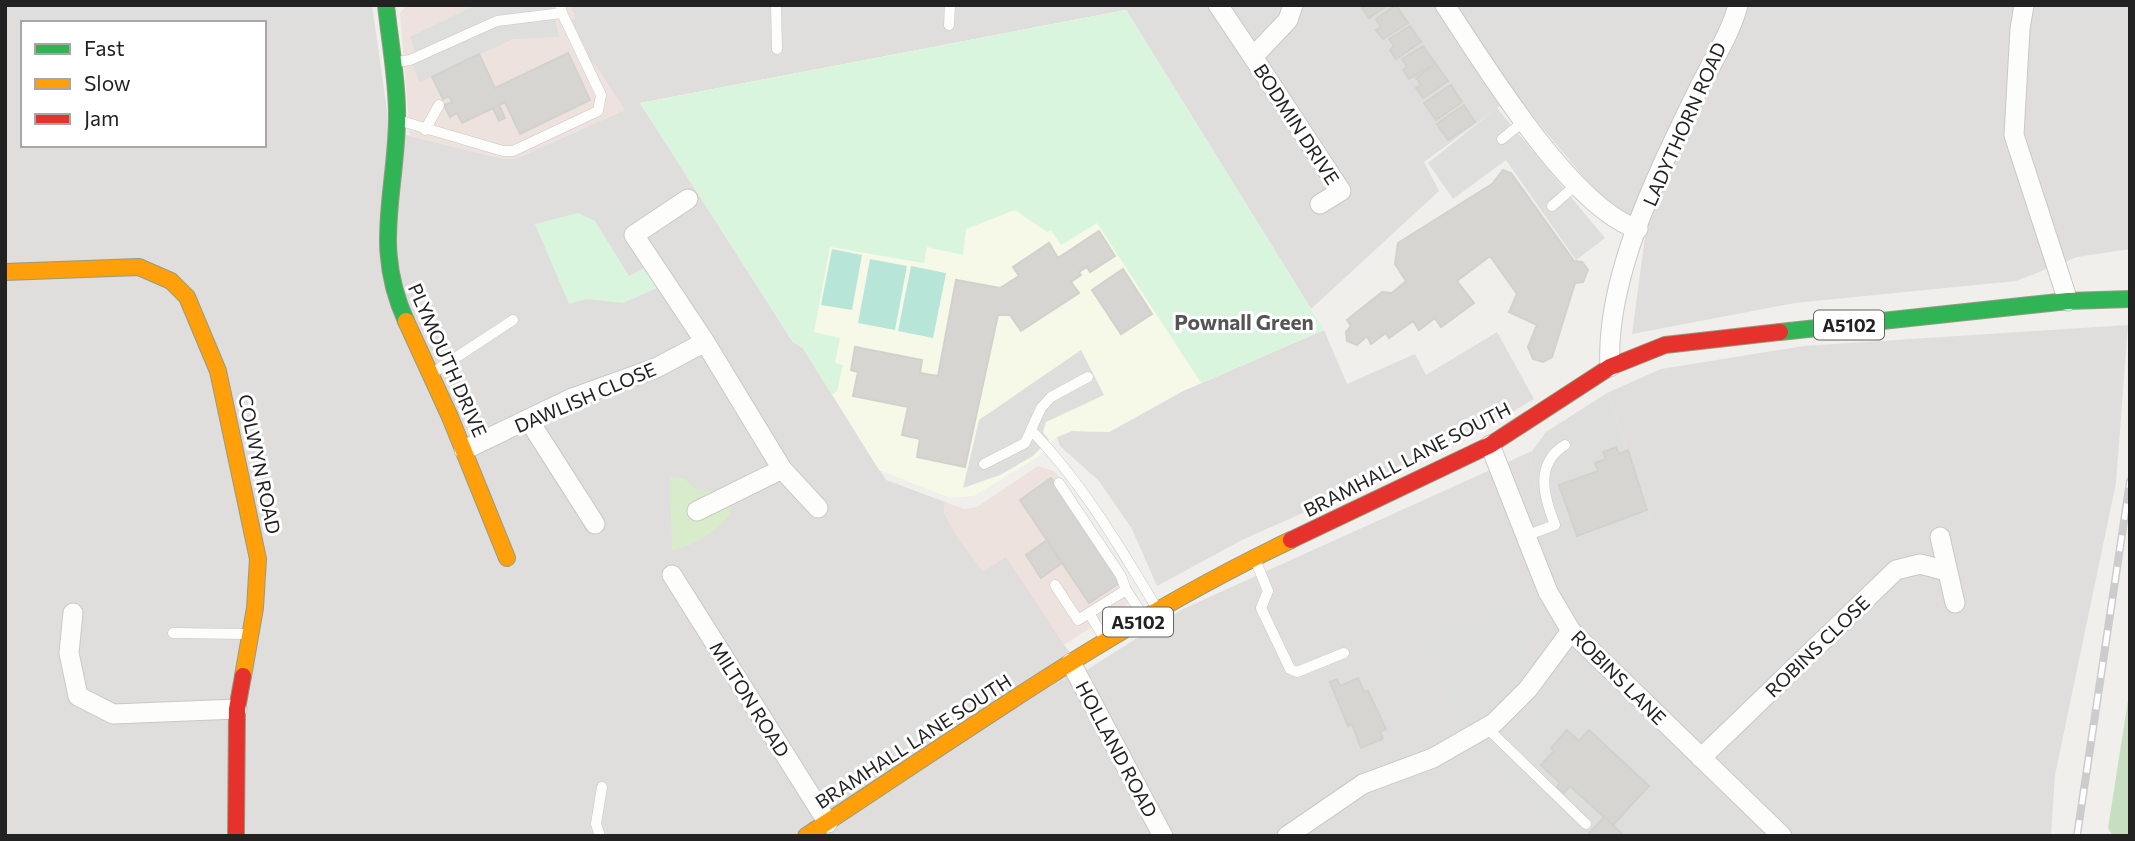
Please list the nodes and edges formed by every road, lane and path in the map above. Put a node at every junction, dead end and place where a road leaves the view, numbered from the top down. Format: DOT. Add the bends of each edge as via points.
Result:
graph roads {
  1 [pos="386,5"];
  2 [pos="776,5"];
  3 [pos="950,5"];
  4 [pos="1218,5"];
  5 [pos="1293,5"];
  6 [pos="1445,5"];
  7 [pos="1738,5"];
  8 [pos="2024,5"];
  9 [pos="561,9"];
  10 [pos="949,25"];
  11 [pos="777,49"];
  12 [pos="1253,57"];
  13 [pos="392,63"];
  14 [pos="439,105"];
  15 [pos="397,120"];
  16 [pos="1524,121"];
  17 [pos="425,130"];
  18 [pos="1502,139"];
  19 [pos="1576,185"];
  20 [pos="688,199"];
  21 [pos="1320,204"];
  22 [pos="1552,206"];
  23 [pos="1638,229"];
  24 [pos="5,272"];
  25 [pos="2130,299"];
  26 [pos="2068,301"];
  27 [pos="513,320"];
  28 [pos="705,342"];
  29 [pos="1610,367"];
  30 [pos="431,374"];
  31 [pos="1088,377"];
  32 [pos="528,419"];
  33 [pos="1032,431"];
  34 [pos="1490,445"];
  35 [pos="1564,445"];
  36 [pos="464,450"];
  37 [pos="984,464"];
  38 [pos="782,469"];
  39 [pos="1059,482"];
  40 [pos="818,508"];
  41 [pos="697,511"];
  42 [pos="595,524"];
  43 [pos="1525,536"];
  44 [pos="1940,537"];
  45 [pos="507,558"];
  46 [pos="1254,558"];
  47 [pos="1947,571"];
  48 [pos="672,575"];
  49 [pos="1055,585"];
  50 [pos="1126,590"];
  51 [pos="1955,603"];
  52 [pos="73,612"];
  53 [pos="1088,614"];
  54 [pos="1152,614"];
  55 [pos="1572,631"];
  56 [pos="173,633"];
  57 [pos="250,634"];
  58 [pos="1107,641"];
  59 [pos="1344,653"];
  60 [pos="1071,663"];
  61 [pos="237,709"];
  62 [pos="1486,729"];
  63 [pos="1701,758"];
  64 [pos="602,787"];
  65 [pos="828,823"];
  66 [pos="1586,824"];
  67 [pos="236,836"];
  68 [pos="600,836"];
  69 [pos="806,836"];
  70 [pos="1163,836"];
  71 [pos="1287,836"];
  72 [pos="1782,836"];
  1 -- 13 [label="main road, PLYMOUTH DRIVE"];
  2 -- 11 [label="lane"];
  3 -- 10 [label="lane"];
  4 -- 12 [label="street, BODMIN DRIVE"];
  5 -- 12 [label="street, BODMIN DRIVE" via="1288,20"];
  6 -- 16 [label="street"];
  7 -- 23 [label="street, LADYTHORN ROAD" via="1659,172"];
  8 -- 26 [label="street" via="2014,135"];
  9 -- 13 [label="lane" via="497,21 410,60"];
  9 -- 17 [label="lane" via="600,95 598,111 513,151"];
  12 -- 21 [label="street, BODMIN DRIVE" via="1340,191"];
  13 -- 15 [label="main road, PLYMOUTH DRIVE"];
  14 -- 17 [label="lane"];
  15 -- 17 [label="lane"];
  15 -- 30 [label="main road, PLYMOUTH DRIVE" via="386,251 393,292"];
  16 -- 18 [label="lane"];
  16 -- 19 [label="street"];
  19 -- 22 [label="lane"];
  19 -- 23 [label="street" via="1604,211"];
  20 -- 28 [label="street" via="634,235"];
  23 -- 29 [label="street, LADYTHORN ROAD" via="1614,306 1608,338"];
  24 -- 57 [label="main road, COLWYN ROAD" via="139,267 171,281 187,297 218,371 258,559"];
  25 -- 26 [label="main road, BRAMHALL LANE SOUTH / A5102"];
  26 -- 29 [label="main road, BRAMHALL LANE SOUTH / A5102" via="1665,345"];
  27 -- 30 [label="lane"];
  28 -- 32 [label="street, DAWLISH CLOSE" via="656,368"];
  28 -- 38 [label="street"];
  29 -- 34 [label="main road, BRAMHALL LANE SOUTH / A5102"];
  30 -- 36 [label="main road, PLYMOUTH DRIVE"];
  31 -- 33 [label="lane" via="1051,397"];
  32 -- 36 [label="street, DAWLISH CLOSE"];
  32 -- 42 [label="street"];
  33 -- 37 [label="lane" via="1025,443"];
  33 -- 54 [label="lane" via="1100,513"];
  34 -- 43 [label="street, ROBINS LANE"];
  34 -- 46 [label="main road, BRAMHALL LANE SOUTH / A5102"];
  35 -- 43 [label="lane" via="1550,455 1544,479 1555,525"];
  36 -- 45 [label="main road, PLYMOUTH DRIVE"];
  38 -- 40 [label="street"];
  38 -- 41 [label="street"];
  39 -- 50 [label="lane"];
  43 -- 55 [label="street, ROBINS LANE" via="1548,592"];
  44 -- 47 [label="street"];
  46 -- 54 [label="main road, BRAMHALL LANE SOUTH / A5102"];
  46 -- 59 [label="lane" via="1268,591 1261,608 1290,669 1297,672"];
  47 -- 51 [label="street"];
  47 -- 63 [label="street, ROBINS CLOSE" via="1920,564 1896,570"];
  48 -- 65 [label="street, MILTON ROAD"];
  49 -- 53 [label="lane" via="1078,620"];
  50 -- 53 [label="lane"];
  50 -- 54 [label="lane"];
  52 -- 61 [label="street" via="69,653 78,696 113,714"];
  53 -- 58 [label="lane"];
  54 -- 58 [label="main road, BRAMHALL LANE SOUTH / A5102"];
  55 -- 62 [label="street" via="1509,711"];
  55 -- 63 [label="street, ROBINS LANE"];
  56 -- 57 [label="lane"];
  57 -- 61 [label="main road, COLWYN ROAD"];
  58 -- 60 [label="main road, BRAMHALL LANE SOUTH / A5102"];
  60 -- 65 [label="main road, BRAMHALL LANE SOUTH / A5102"];
  60 -- 70 [label="street, HOLLAND ROAD"];
  61 -- 67 [label="main road, COLWYN ROAD"];
  62 -- 66 [label="lane"];
  62 -- 71 [label="street" via="1433,758 1363,784"];
  63 -- 72 [label="street, ROBINS LANE"];
  64 -- 68 [label="lane" via="596,824"];
  65 -- 69 [label="main road, BRAMHALL LANE SOUTH / A5102"];
}
